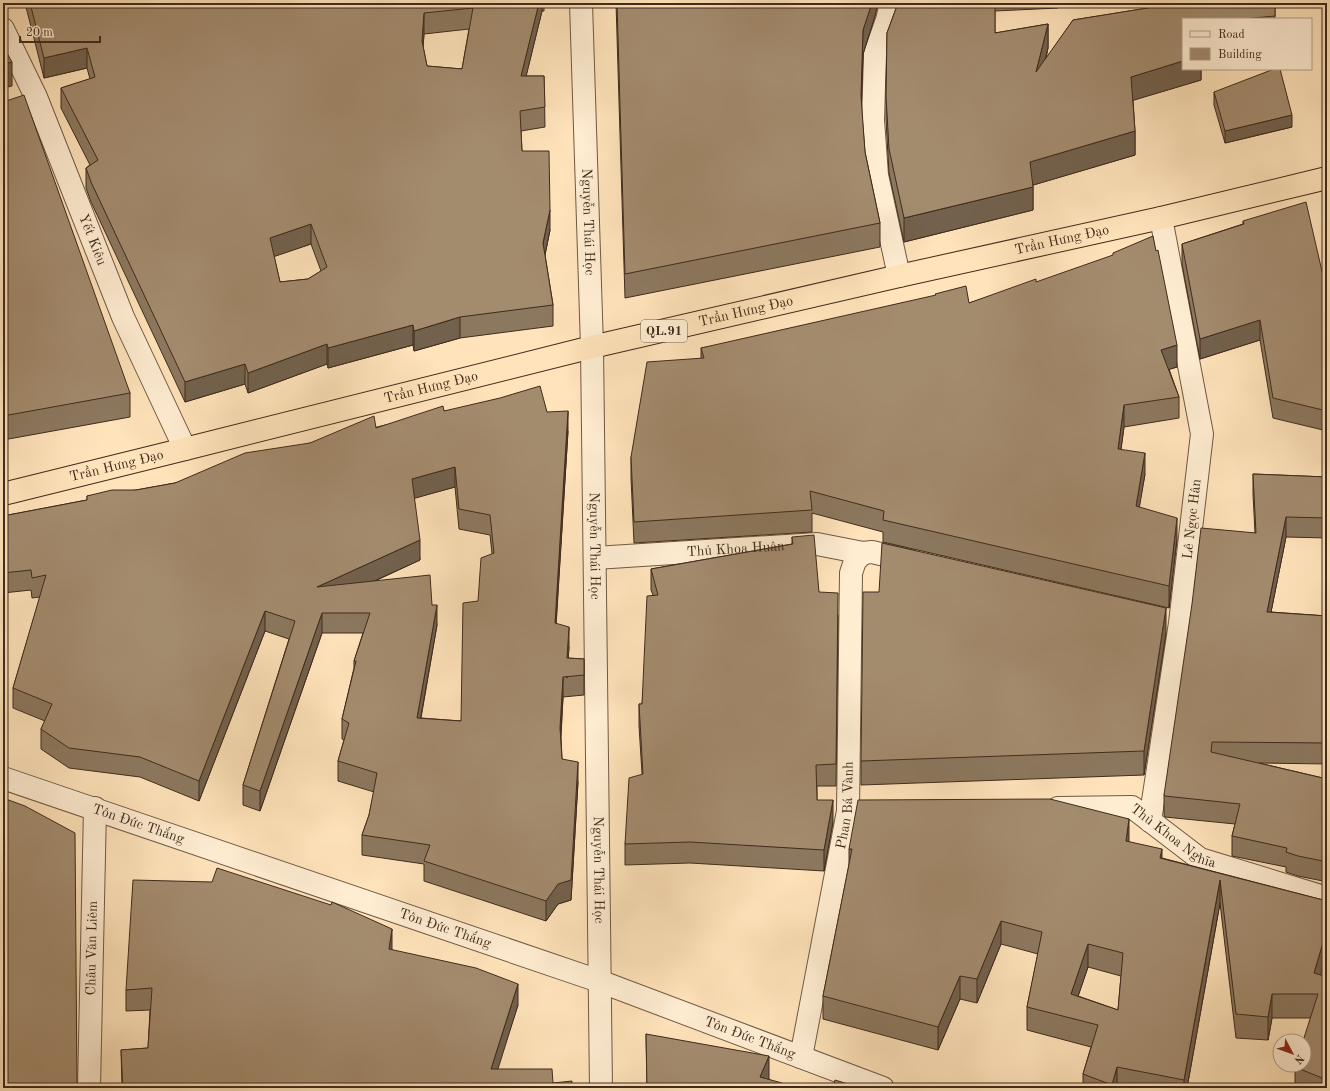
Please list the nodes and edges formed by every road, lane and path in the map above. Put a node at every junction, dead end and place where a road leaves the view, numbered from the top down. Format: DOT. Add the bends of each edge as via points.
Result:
graph roads {
  1 [pos="581,3"];
  2 [pos="891,3"];
  3 [pos="3,29"];
  4 [pos="1327,178"];
  5 [pos="1161,218"];
  6 [pos="899,276"];
  7 [pos="592,347"];
  8 [pos="185,449"];
  9 [pos="3,494"];
  10 [pos="863,553"];
  11 [pos="595,558"];
  12 [pos="926,564"];
  13 [pos="3,778"];
  14 [pos="95,808"];
  15 [pos="1037,808"];
  16 [pos="1150,821"];
  17 [pos="1327,898"];
  18 [pos="599,981"];
  19 [pos="801,1057"];
  20 [pos="90,1088"];
  21 [pos="601,1088"];
  22 [pos="883,1088"];
  1 -- 7 [label="street, Nguyễn Thái Học"];
  2 -- 6 [label="street" via="875,54 873,120 876,175"];
  3 -- 8 [label="street, Yết Kiêu" via="26,100"];
  4 -- 5 [label="highway, Trần Hưng Đạo / QL.91"];
  5 -- 6 [label="highway, Trần Hưng Đạo / QL.91"];
  5 -- 16 [label="street, Lê Ngọc Hân" via="1202,434 1172,621"];
  6 -- 7 [label="highway, Trần Hưng Đạo / QL.91"];
  7 -- 8 [label="highway, Trần Hưng Đạo / QL.91"];
  7 -- 11 [label="street, Nguyễn Thái Học"];
  8 -- 9 [label="highway, Trần Hưng Đạo / QL.91"];
  10 -- 11 [label="street, Thủ Khoa Huân" via="817,544"];
  10 -- 12 [label="street, Thủ Khoa Huân" via="872,552"];
  10 -- 19 [label="street, Phan Bá Vành" via="855,561 851,573 856,811"];
  11 -- 18 [label="street, Nguyễn Thái Học"];
  13 -- 14 [label="street, Tôn Đức Thắng"];
  14 -- 18 [label="street, Tôn Đức Thắng"];
  14 -- 20 [label="street, Châu Văn Liêm"];
  15 -- 16 [label="street, Thủ Khoa Nghĩa" via="1132,807"];
  16 -- 17 [label="street, Thủ Khoa Nghĩa" via="1200,859"];
  18 -- 19 [label="street, Tôn Đức Thắng"];
  18 -- 21 [label="street, Nguyễn Thái Học"];
  19 -- 22 [label="street, Tôn Đức Thắng"];
}
